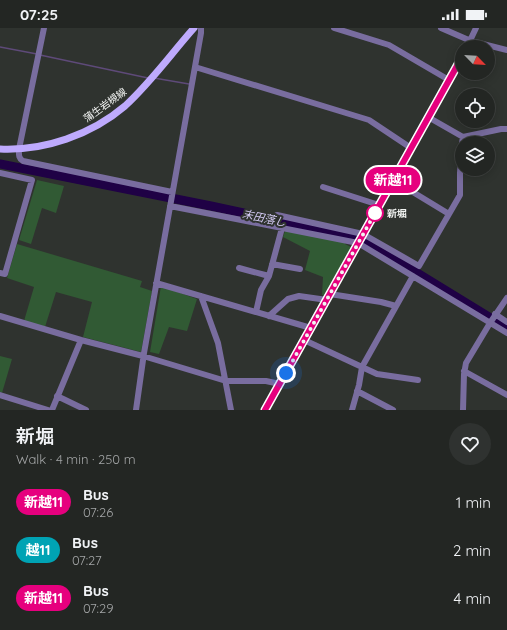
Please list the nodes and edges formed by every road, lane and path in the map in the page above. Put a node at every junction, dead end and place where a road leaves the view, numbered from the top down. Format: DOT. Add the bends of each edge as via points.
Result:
graph roads {
  1 [pos="44,28"];
  2 [pos="194,28"];
  3 [pos="200,28"];
  4 [pos="334,28"];
  5 [pos="441,28"];
  6 [pos="476,28"];
  7 [pos="462,40"];
  8 [pos="471,40"];
  9 [pos="495,48"];
  10 [pos="507,50"];
  11 [pos="195,67"];
  12 [pos="455,69"];
  13 [pos="449,80"];
  14 [pos="428,117"];
  15 [pos="507,130"];
  16 [pos="455,136"];
  17 [pos="478,136"];
  18 [pos="411,148"];
  19 [pos="0,149"];
  20 [pos="19,149"];
  21 [pos="0,173"];
  22 [pos="460,176"];
  23 [pos="393,180"];
  24 [pos="323,187"];
  25 [pos="172,192"];
  26 [pos="379,205"];
  27 [pos="170,206"];
  28 [pos="449,214"];
  29 [pos="277,215"];
  30 [pos="282,228"];
  31 [pos="363,234"];
  32 [pos="358,243"];
  33 [pos="272,264"];
  34 [pos="239,268"];
  35 [pos="300,269"];
  36 [pos="0,272"];
  37 [pos="269,276"];
  38 [pos="413,276"];
  39 [pos="156,283"];
  40 [pos="201,296"];
  41 [pos="328,297"];
  42 [pos="507,298"];
  43 [pos="396,306"];
  44 [pos="256,312"];
  45 [pos="495,314"];
  46 [pos="0,316"];
  47 [pos="269,316"];
  48 [pos="507,322"];
  49 [pos="490,323"];
  50 [pos="311,328"];
  51 [pos="507,333"];
  52 [pos="81,340"];
  53 [pos="304,340"];
  54 [pos="143,356"];
  55 [pos="362,367"];
  56 [pos="464,372"];
  57 [pos="418,380"];
  58 [pos="226,381"];
  59 [pos="280,384"];
  60 [pos="357,391"];
  61 [pos="0,395"];
  62 [pos="507,395"];
  63 [pos="57,396"];
  64 [pos="48,410"];
  65 [pos="52,410"];
  66 [pos="86,410"];
  67 [pos="136,410"];
  68 [pos="231,410"];
  69 [pos="265,410"];
  70 [pos="352,410"];
  71 [pos="393,410"];
  72 [pos="463,410"];
  1 -- 20 [label="street"];
  2 -- 20 [label="main road, 蒲生岩槻線" via="150,80 112,116 78,135 50,144"];
  3 -- 11 [label="street" via="202,33"];
  4 -- 13 [label="street" via="389,44"];
  5 -- 7 [label="street"];
  6 -- 8 [label="street"];
  9 -- 10 [label="street"];
  11 -- 18 [label="street" via="369,120"];
  11 -- 25 [label="street"];
  12 -- 13 [label="street"];
  13 -- 14 [label="street"];
  14 -- 16 [label="street"];
  14 -- 18 [label="street"];
  15 -- 17 [label="street" via="501,129"];
  18 -- 23 [label="street"];
  19 -- 20 [label="main road, 蒲生岩槻線"];
  20 -- 25 [label="street" via="19,156 23,161"];
  21 -- 36 [label="street" via="32,180 5,274"];
  22 -- 28 [label="street" via="460,196"];
  23 -- 26 [label="street"];
  23 -- 28 [label="street"];
  24 -- 26 [label="street"];
  25 -- 27 [label="street"];
  26 -- 31 [label="street"];
  27 -- 30 [label="street"];
  27 -- 39 [label="street"];
  28 -- 31 [label="street" via="418,266"];
  29 -- 31 [label="street"];
  30 -- 32 [label="street"];
  30 -- 33 [label="street"];
  31 -- 32 [label="street"];
  32 -- 38 [label="street"];
  32 -- 41 [label="street"];
  33 -- 35 [label="street"];
  33 -- 37 [label="street"];
  34 -- 37 [label="street"];
  37 -- 44 [label="street" via="261,290"];
  38 -- 43 [label="street"];
  38 -- 49 [label="street"];
  39 -- 40 [label="street"];
  39 -- 54 [label="street"];
  40 -- 44 [label="street"];
  40 -- 58 [label="street" via="218,343"];
  41 -- 43 [label="street"];
  41 -- 47 [label="street" via="298,296 288,299"];
  41 -- 50 [label="street"];
  42 -- 45 [label="street"];
  43 -- 55 [label="street"];
  44 -- 47 [label="street"];
  45 -- 48 [label="street"];
  45 -- 49 [label="street"];
  46 -- 52 [label="street"];
  47 -- 50 [label="street"];
  49 -- 51 [label="street"];
  49 -- 56 [label="street" via="466,363"];
  50 -- 53 [label="street"];
  52 -- 54 [label="street"];
  52 -- 63 [label="street"];
  53 -- 55 [label="street"];
  53 -- 59 [label="street"];
  54 -- 58 [label="street"];
  54 -- 67 [label="street"];
  55 -- 57 [label="street" via="377,374"];
  55 -- 60 [label="street"];
  56 -- 62 [label="street"];
  56 -- 72 [label="street"];
  58 -- 59 [label="street" via="266,381"];
  58 -- 68 [label="street"];
  59 -- 69 [label="street"];
  60 -- 70 [label="street"];
  60 -- 71 [label="street"];
  61 -- 64 [label="street"];
  63 -- 65 [label="street"];
  63 -- 66 [label="street"];
}
